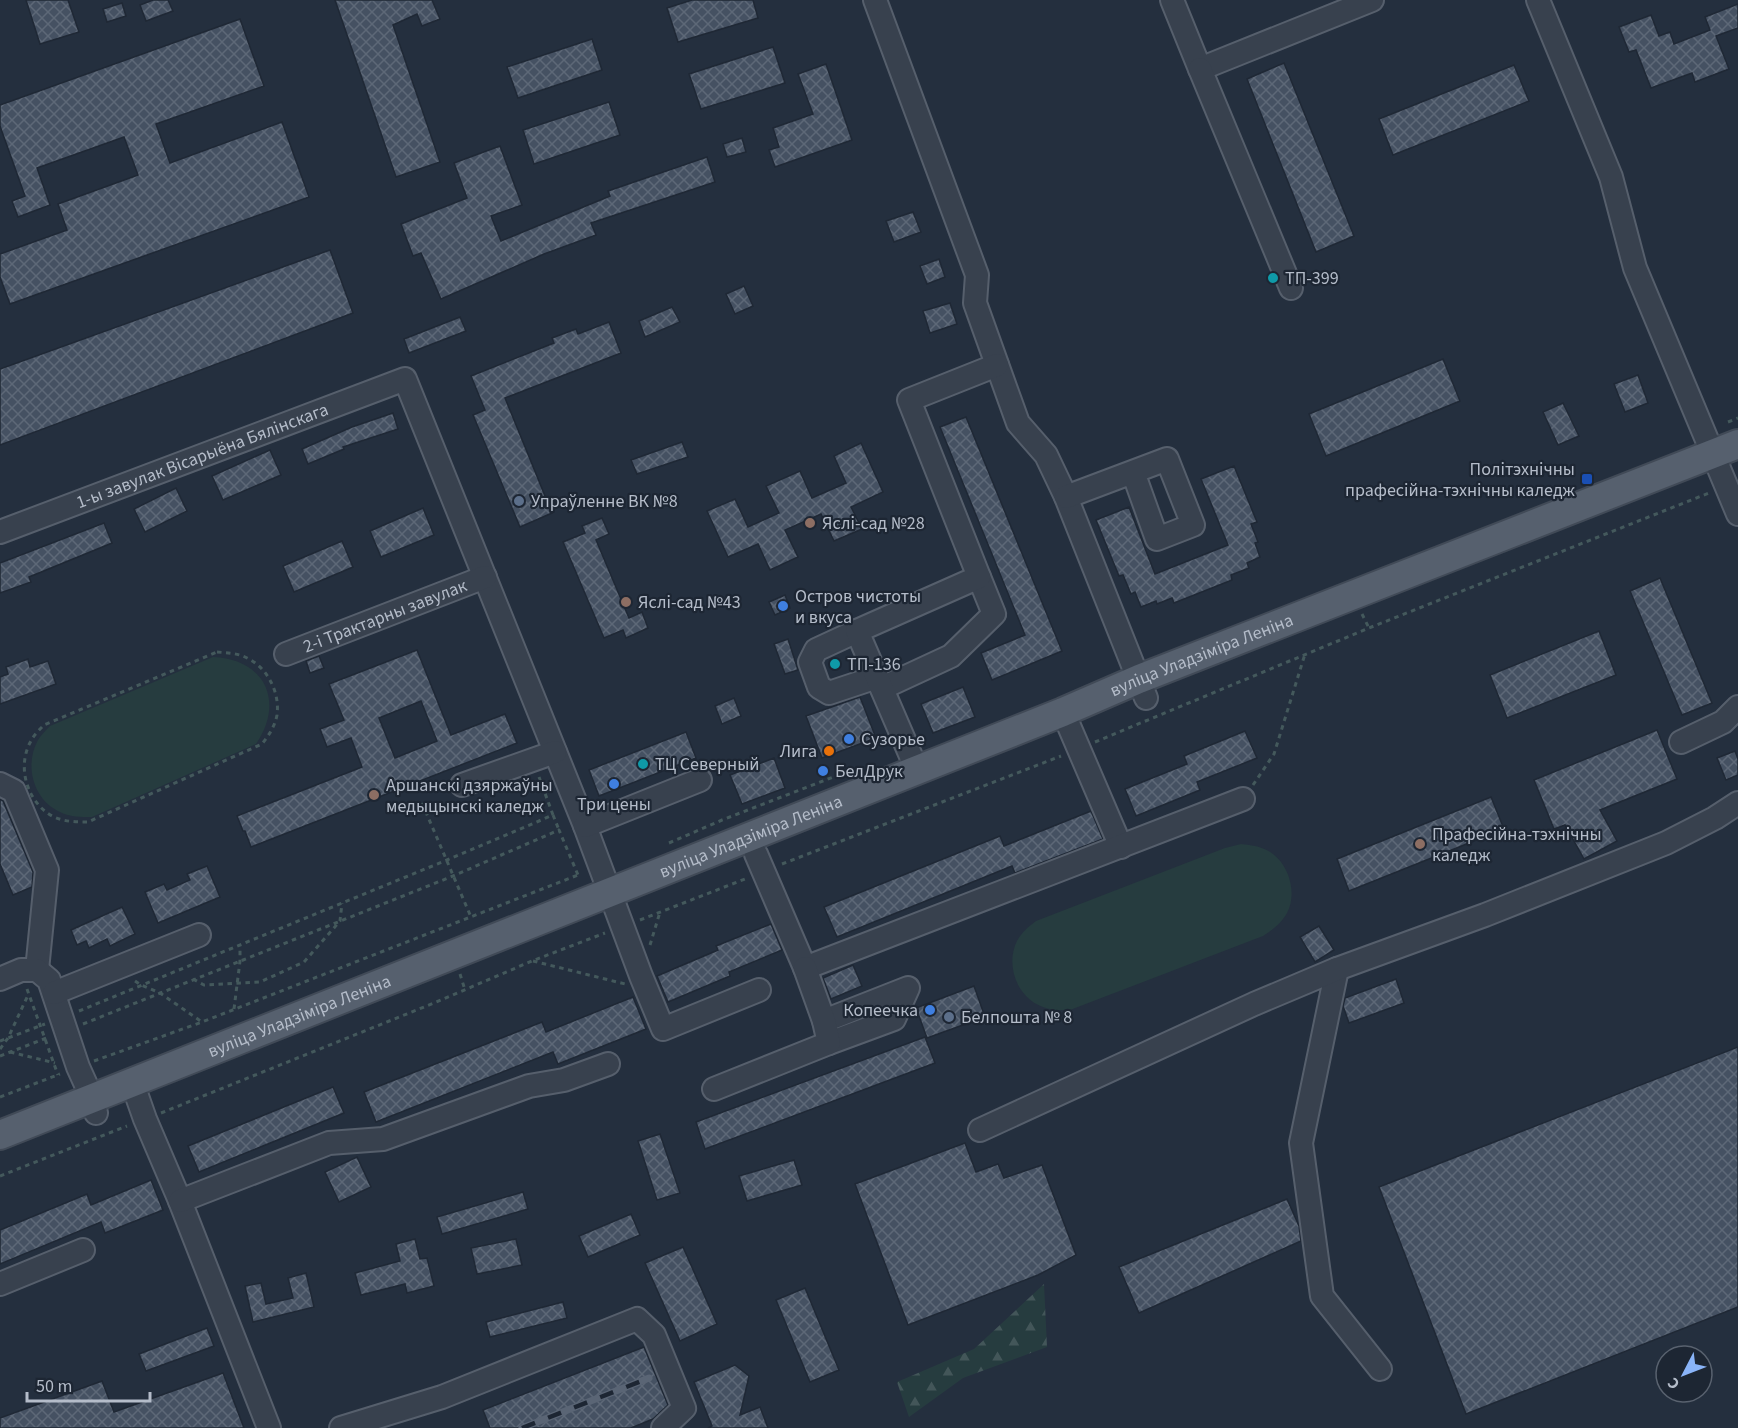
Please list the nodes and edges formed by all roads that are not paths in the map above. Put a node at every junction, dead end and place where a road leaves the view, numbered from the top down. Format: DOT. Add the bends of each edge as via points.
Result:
graph roads {
  1 [pos="875,0"];
  2 [pos="1172,0"];
  3 [pos="1372,0"];
  4 [pos="1538,0"];
  5 [pos="1200,69"];
  6 [pos="1291,288"];
  7 [pos="997,365"];
  8 [pos="1727,464"];
  9 [pos="1133,472"];
  10 [pos="1066,497"];
  11 [pos="1738,514"];
  12 [pos="0,532"];
  13 [pos="485,577"];
  14 [pos="979,577"];
  15 [pos="857,631"];
  16 [pos="286,654"];
  17 [pos="880,683"];
  18 [pos="1143,689"];
  19 [pos="1738,707"];
  20 [pos="1071,730"];
  21 [pos="1681,742"];
  22 [pos="555,752"];
  23 [pos="916,770"];
  24 [pos="700,780"];
  25 [pos="0,784"];
  26 [pos="462,785"];
  27 [pos="1243,799"];
  28 [pos="1738,803"];
  29 [pos="585,826"];
  30 [pos="1120,847"];
  31 [pos="760,862"];
  32 [pos="617,909"];
  33 [pos="199,935"];
  34 [pos="805,968"];
  35 [pos="1337,969"];
  36 [pos="29,970"];
  37 [pos="0,979"];
  38 [pos="759,990"];
  39 [pos="54,993"];
  40 [pos="608,1064"];
  41 [pos="714,1089"];
  42 [pos="138,1100"];
  43 [pos="94,1106"];
  44 [pos="980,1130"];
  45 [pos="0,1135"];
  46 [pos="0,1152"];
  47 [pos="180,1201"];
  48 [pos="83,1250"];
  49 [pos="0,1284"];
  50 [pos="1380,1369"];
  51 [pos="269,1428"];
  52 [pos="341,1428"];
  53 [pos="663,1428"];
  1 -- 7 [label="street" via="977,275 975,303"];
  2 -- 5 [label="street"];
  3 -- 5 [label="street"];
  4 -- 8 [label="street" via="1611,177 1635,267"];
  5 -- 6 [label="street"];
  7 -- 10 [label="street" via="1018,423 1046,455"];
  7 -- 14 [label="street" via="909,400"];
  8 -- 11 [label="street"];
  8 -- 18 [label="main road, вуліца Уладзіміра Леніна"];
  8 -- 18 [label="main road, вуліца Уладзіміра Леніна" via="1365,621"];
  9 -- 10 [label="street"];
  10 -- 18 [label="street"];
  12 -- 13 [label="street, 1-ы завулак Вісарыёна Бялінскага" via="405,378"];
  13 -- 16 [label="street, 2-і Трактарны завулак"];
  13 -- 22 [label="street"];
  14 -- 15 [label="street"];
  14 -- 17 [label="street" via="994,614 951,656"];
  15 -- 17 [label="street"];
  15 -- 17 [label="street" via="816,650 810,662 819,687 829,693"];
  17 -- 23 [label="street"];
  18 -- 20 [label="main road, вуліца Уладзіміра Леніна"];
  19 -- 21 [label="street" via="1723,722"];
  20 -- 23 [label="main road, вуліца Уладзіміра Леніна"];
  20 -- 30 [label="street"];
  20 -- 31 [label="main road, вуліца Уладзіміра Леніна"];
  22 -- 26 [label="street"];
  22 -- 29 [label="street"];
  23 -- 32 [label="main road, вуліца Уладзіміра Леніна"];
  24 -- 29 [label="street"];
  25 -- 36 [label="street" via="14,791 47,870"];
  27 -- 30 [label="street"];
  28 -- 35 [label="street" via="1666,843"];
  29 -- 32 [label="street"];
  30 -- 34 [label="street"];
  31 -- 32 [label="main road, вуліца Уладзіміра Леніна"];
  31 -- 34 [label="street"];
  32 -- 38 [label="street" via="663,1029"];
  32 -- 42 [label="main road, вуліца Уладзіміра Леніна"];
  32 -- 42 [label="main road, вуліца Уладзіміра Леніна" via="462,980"];
  33 -- 39 [label="street"];
  34 -- 41 [label="street" via="827,1032"];
  35 -- 44 [label="street"];
  35 -- 50 [label="street" via="1301,1143 1322,1296"];
  36 -- 37 [label="street"];
  36 -- 39 [label="street" via="49,980"];
  39 -- 43 [label="street" via="65,1024 68,1071"];
  40 -- 47 [label="street" via="564,1080 529,1086 383,1139 329,1143"];
  42 -- 43 [label="main road, вуліца Уладзіміра Леніна"];
  42 -- 47 [label="street"];
  43 -- 45 [label="main road, вуліца Уладзіміра Леніна"];
  43 -- 46 [label="main road, вуліца Уладзіміра Леніна"];
  47 -- 51 [label="street"];
  48 -- 49 [label="street"];
  52 -- 53 [label="street" via="442,1397 637,1319 654,1335 684,1408"];
}
